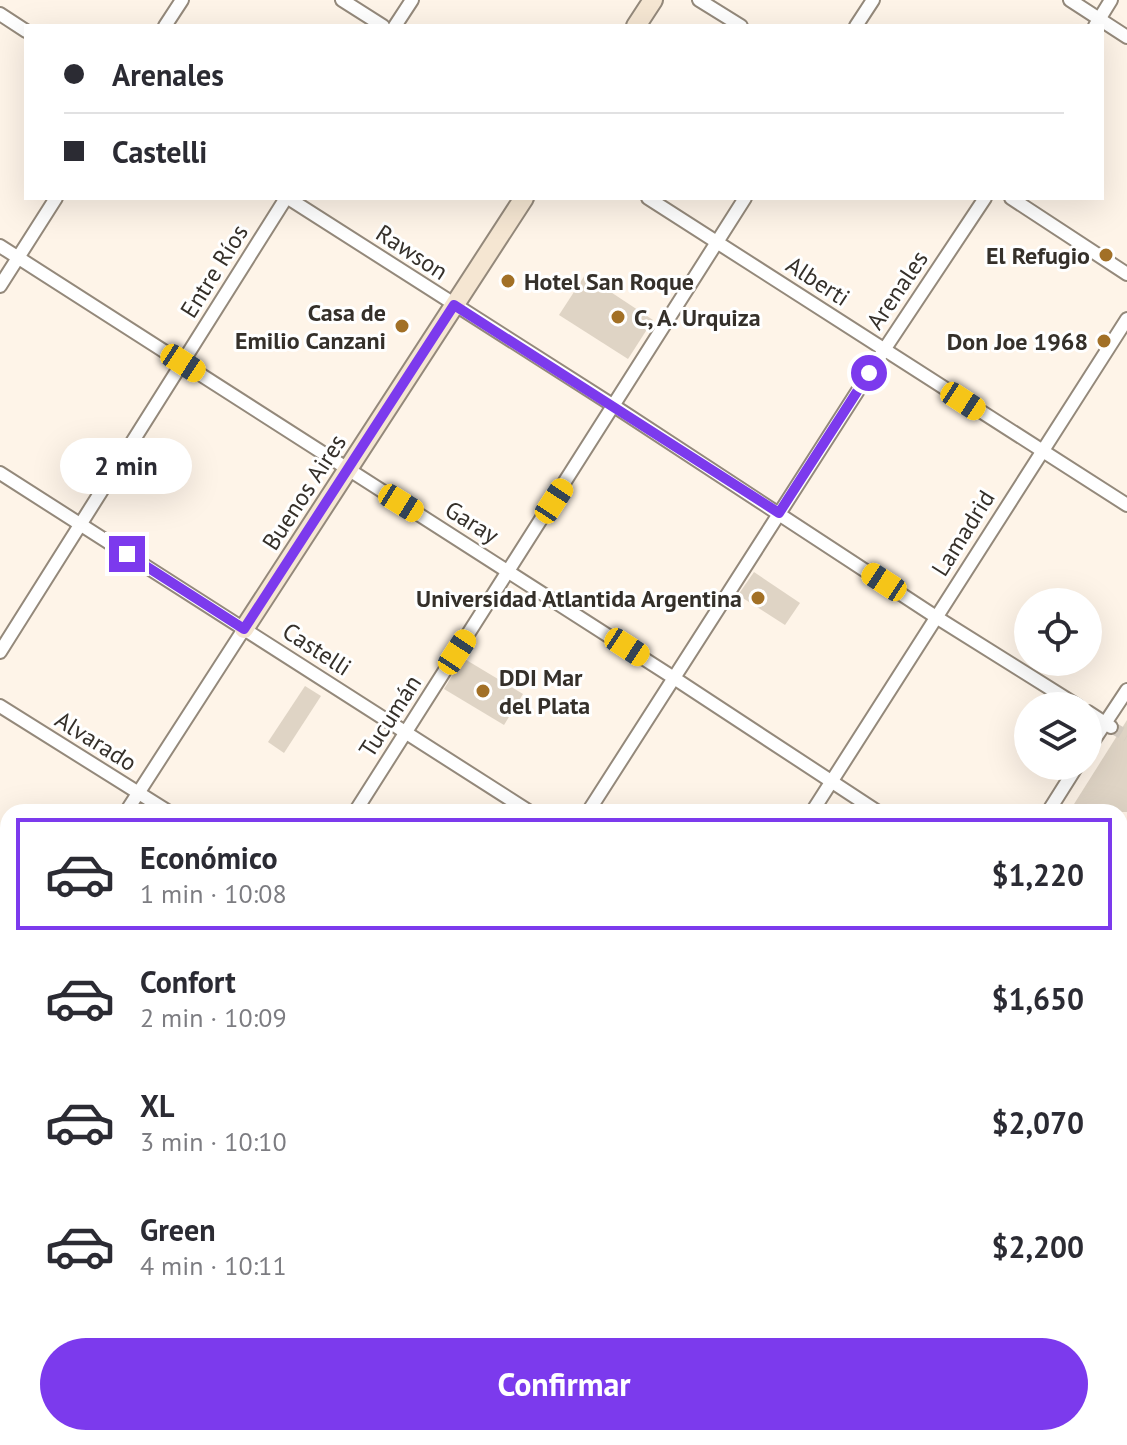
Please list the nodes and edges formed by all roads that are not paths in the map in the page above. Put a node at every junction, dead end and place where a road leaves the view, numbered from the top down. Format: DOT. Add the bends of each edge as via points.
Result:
graph roads {
  1 [pos="182,0"];
  2 [pos="342,0"];
  3 [pos="412,0"];
  4 [pos="653,0"];
  5 [pos="699,0"];
  6 [pos="873,0"];
  7 [pos="1070,0"];
  8 [pos="1111,0"];
  9 [pos="0,14"];
  10 [pos="1097,22"];
  11 [pos="166,24"];
  12 [pos="380,24"];
  13 [pos="396,24"];
  14 [pos="637,24"];
  15 [pos="738,24"];
  16 [pos="857,24"];
  17 [pos="1104,26"];
  18 [pos="24,30"];
  19 [pos="1127,37"];
  20 [pos="55,200"];
  21 [pos="286,200"];
  22 [pos="290,200"];
  23 [pos="523,200"];
  24 [pos="651,200"];
  25 [pos="744,200"];
  26 [pos="984,200"];
  27 [pos="1014,200"];
  28 [pos="717,242"];
  29 [pos="0,246"];
  30 [pos="18,257"];
  31 [pos="1127,274"];
  32 [pos="0,286"];
  33 [pos="454,305"];
  34 [pos="1127,319"];
  35 [pos="884,350"];
  36 [pos="183,363"];
  37 [pos="614,406"];
  38 [pos="1041,451"];
  39 [pos="347,469"];
  40 [pos="0,473"];
  41 [pos="1127,505"];
  42 [pos="779,513"];
  43 [pos="81,524"];
  44 [pos="509,572"];
  45 [pos="936,617"];
  46 [pos="244,629"];
  47 [pos="0,652"];
  48 [pos="674,678"];
  49 [pos="1127,690"];
  50 [pos="1056,692"];
  51 [pos="0,706"];
  52 [pos="1102,721"];
  53 [pos="1108,725"];
  54 [pos="406,732"];
  55 [pos="1102,732"];
  56 [pos="1068,780"];
  57 [pos="830,782"];
  58 [pos="138,793"];
  59 [pos="131,804"];
  60 [pos="156,804"];
  61 [pos="360,804"];
  62 [pos="518,804"];
  63 [pos="593,804"];
  64 [pos="817,804"];
  65 [pos="865,804"];
  66 [pos="1053,804"];
  1 -- 11 [label="street"];
  2 -- 12 [label="street"];
  3 -- 13 [label="street"];
  4 -- 14 [label="street"];
  5 -- 15 [label="street"];
  6 -- 16 [label="street"];
  7 -- 10 [label="street"];
  8 -- 10 [label="street"];
  9 -- 18 [label="street"];
  17 -- 19 [label="street"];
  20 -- 30 [label="street"];
  21 -- 36 [label="street, Entre Ríos"];
  22 -- 33 [label="street, Rawson"];
  23 -- 33 [label="street, Buenos Aires"];
  24 -- 28 [label="street, Alberti"];
  25 -- 28 [label="street, Tucumán"];
  26 -- 35 [label="street, Arenales"];
  27 -- 31 [label="street"];
  28 -- 35 [label="street, Alberti"];
  28 -- 37 [label="street, Tucumán"];
  29 -- 30 [label="street, Garay"];
  30 -- 32 [label="street"];
  30 -- 36 [label="street, Garay"];
  33 -- 37 [label="street, Rawson"];
  33 -- 39 [label="street, Buenos Aires"];
  34 -- 38 [label="street, Lamadrid"];
  35 -- 38 [label="street, Alberti"];
  35 -- 42 [label="street, Arenales"];
  36 -- 39 [label="street, Garay"];
  36 -- 43 [label="street, Entre Ríos"];
  37 -- 42 [label="street, Rawson"];
  37 -- 44 [label="street, Tucumán"];
  38 -- 41 [label="street, Alberti"];
  38 -- 45 [label="street, Lamadrid"];
  39 -- 44 [label="street, Garay"];
  39 -- 46 [label="street, Buenos Aires"];
  40 -- 43 [label="street, Castelli"];
  42 -- 45 [label="street, Rawson"];
  42 -- 48 [label="street, Arenales"];
  43 -- 46 [label="street, Castelli"];
  43 -- 47 [label="street, Entre Ríos"];
  44 -- 48 [label="street, Garay"];
  44 -- 54 [label="street, Tucumán"];
  45 -- 50 [label="street, Rawson"];
  45 -- 57 [label="street, Lamadrid"];
  46 -- 54 [label="street, Castelli"];
  46 -- 58 [label="street, Buenos Aires"];
  48 -- 57 [label="street, Garay"];
  48 -- 63 [label="street, Arenales"];
  49 -- 53 [label="street"];
  51 -- 58 [label="street, Alvarado"];
  52 -- 53 [label="street"];
  53 -- 55 [label="street"];
  54 -- 61 [label="street, Tucumán"];
  54 -- 62 [label="street, Castelli"];
  56 -- 66 [label="street"];
  57 -- 64 [label="street, Lamadrid"];
  57 -- 65 [label="street, Garay"];
  58 -- 59 [label="street, Buenos Aires"];
  58 -- 60 [label="street, Alvarado"];
}
